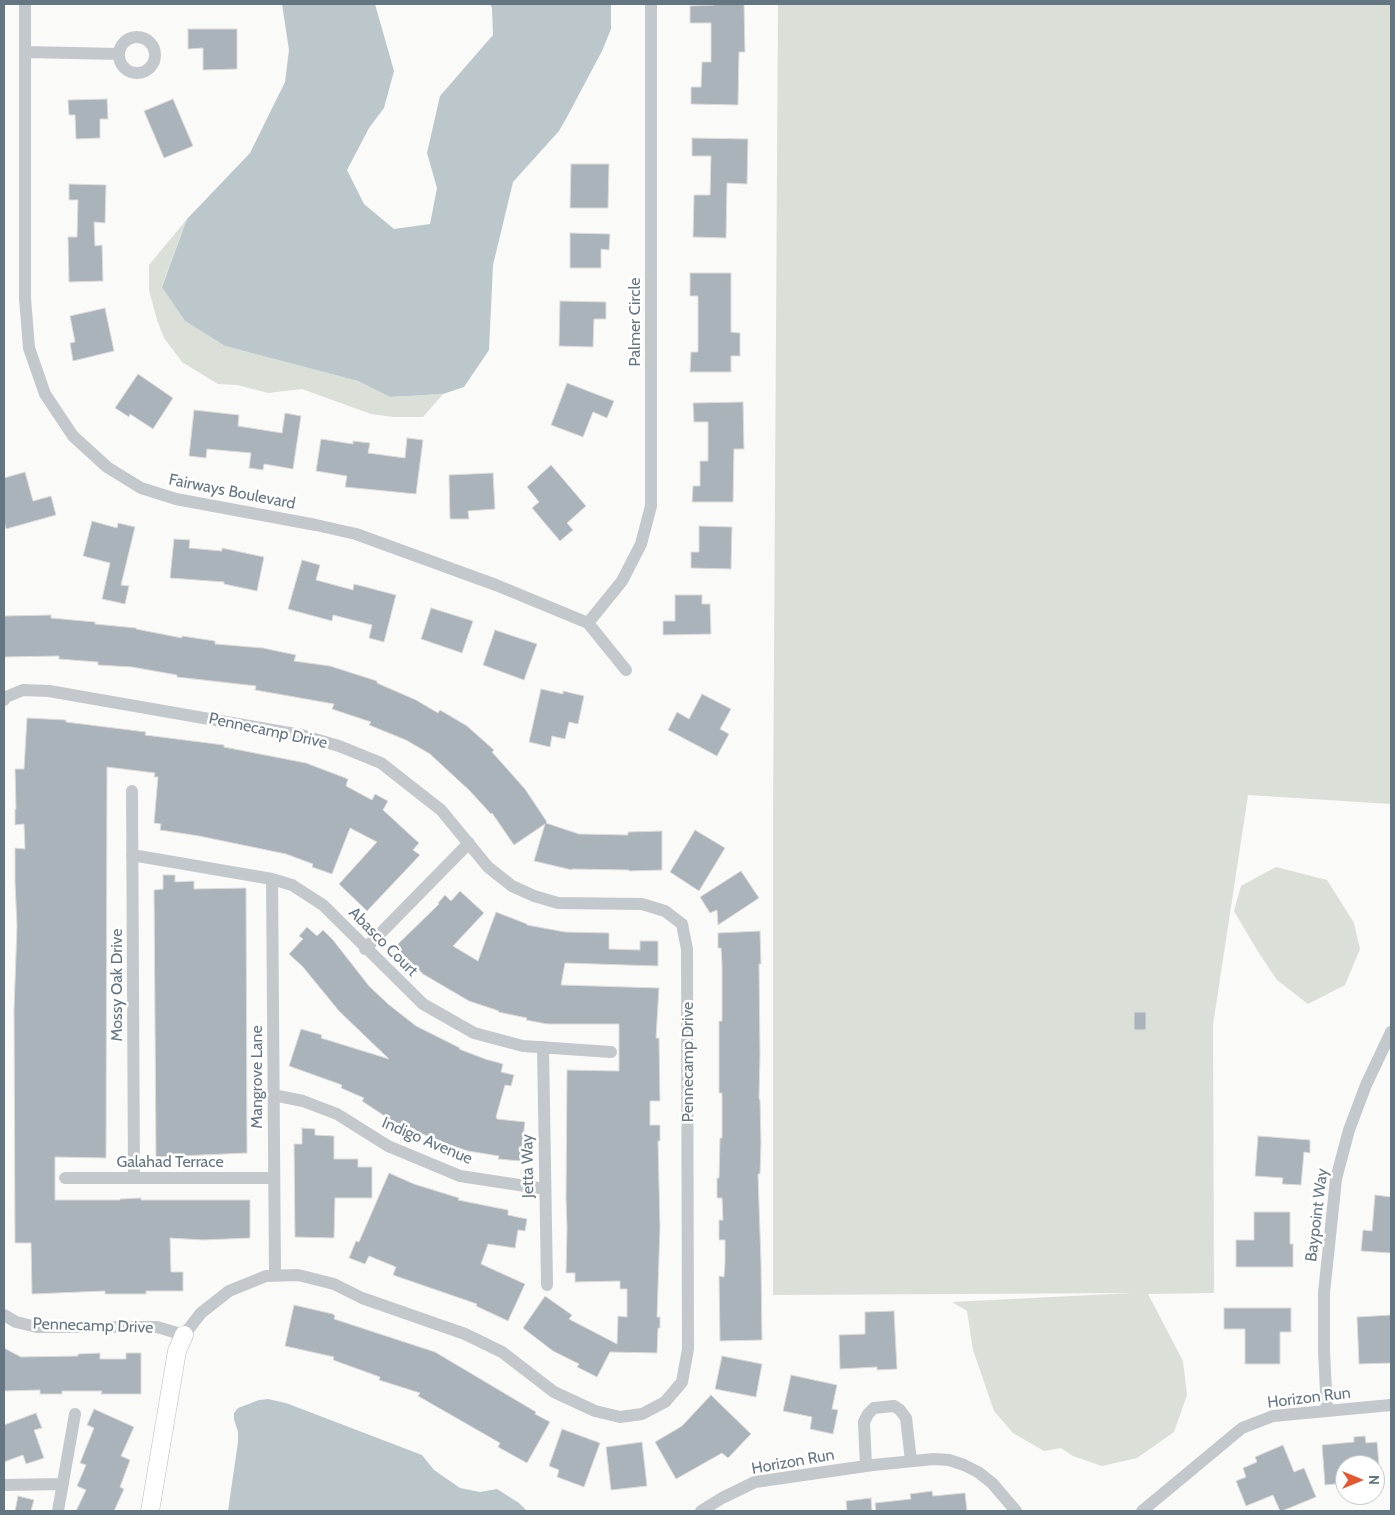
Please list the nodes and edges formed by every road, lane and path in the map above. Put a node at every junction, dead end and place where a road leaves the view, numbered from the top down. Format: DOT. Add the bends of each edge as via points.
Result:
graph roads {
  1 [pos="25,4"];
  2 [pos="651,4"];
  3 [pos="25,52"];
  4 [pos="119,54"];
  5 [pos="588,623"];
  6 [pos="626,670"];
  7 [pos="4,700"];
  8 [pos="132,791"];
  9 [pos="469,843"];
  10 [pos="132,855"];
  11 [pos="272,879"];
  12 [pos="365,948"];
  13 [pos="1391,1032"];
  14 [pos="543,1047"];
  15 [pos="611,1052"];
  16 [pos="273,1095"];
  17 [pos="65,1178"];
  18 [pos="134,1178"];
  19 [pos="274,1178"];
  20 [pos="545,1189"];
  21 [pos="275,1276"];
  22 [pos="547,1285"];
  23 [pos="4,1315"];
  24 [pos="184,1335"];
  25 [pos="1391,1405"];
  26 [pos="1327,1411"];
  27 [pos="75,1414"];
  28 [pos="911,1461"];
  29 [pos="866,1466"];
  30 [pos="62,1484"];
  31 [pos="4,1485"];
  32 [pos="58,1511"];
  33 [pos="150,1511"];
  34 [pos="701,1511"];
  35 [pos="1016,1511"];
  36 [pos="1142,1511"];
  1 -- 3 [label="street, Fairways Boulevard"];
  2 -- 5 [label="street, Palmer Circle" via="651,506 640,544 622,581"];
  3 -- 4 [label="street"];
  3 -- 5 [label="street, Fairways Boulevard" via="25,298 30,348 45,394 73,436 107,467 141,488 176,500 356,534 496,585"];
  5 -- 6 [label="street, Fairways Boulevard"];
  7 -- 9 [label="street, Pennecamp Drive" via="24,690 49,690 320,740 382,763 441,810"];
  8 -- 10 [label="street, Mossy Oak Drive"];
  9 -- 12 [label="street"];
  9 -- 21 [label="street, Pennecamp Drive" via="488,867 512,886 534,896 558,903 642,904 665,911 682,924 687,949 688,1349 682,1382 665,1402 642,1414 620,1417 595,1411 554,1392 502,1352 465,1334 362,1298 334,1284 298,1275"];
  10 -- 11 [label="street, Abasco Court"];
  10 -- 18 [label="street, Mossy Oak Drive"];
  11 -- 12 [label="street, Abasco Court" via="292,885 323,905"];
  11 -- 16 [label="street, Mangrove Lane"];
  12 -- 14 [label="street, Abasco Court" via="423,1004 474,1033 523,1046"];
  13 -- 26 [label="street, Baypoint Way" via="1349,1130 1336,1179 1324,1293"];
  14 -- 15 [label="street, Abasco Court"];
  14 -- 20 [label="street, Jetta Way"];
  16 -- 19 [label="street, Mangrove Lane"];
  16 -- 20 [label="street, Indigo Avenue" via="303,1100 337,1114 388,1146 460,1176"];
  17 -- 18 [label="street, Galahad Terrace"];
  18 -- 19 [label="street, Galahad Terrace"];
  19 -- 21 [label="street, Mangrove Lane"];
  20 -- 22 [label="street, Jetta Way"];
  21 -- 24 [label="street, Pennecamp Drive" via="266,1276 228,1290 201,1313"];
  23 -- 24 [label="street, Pennecamp Drive" via="37,1327 157,1327"];
  24 -- 33 [label="street, Pennecamp Drive" via="177,1352"];
  25 -- 26 [label="street, Horizon Run"];
  26 -- 36 [label="street, Horizon Run" via="1273,1416 1242,1428"];
  27 -- 30 [label="street"];
  28 -- 29 [label="street, Horizon Run"];
  28 -- 29 [label="street" via="906,1418 894,1406 874,1408 864,1422"];
  28 -- 35 [label="street, Horizon Run" via="949,1460 964,1465 992,1483"];
  29 -- 34 [label="street, Horizon Run" via="755,1482"];
  30 -- 31 [label="street"];
  30 -- 32 [label="street"];
}
